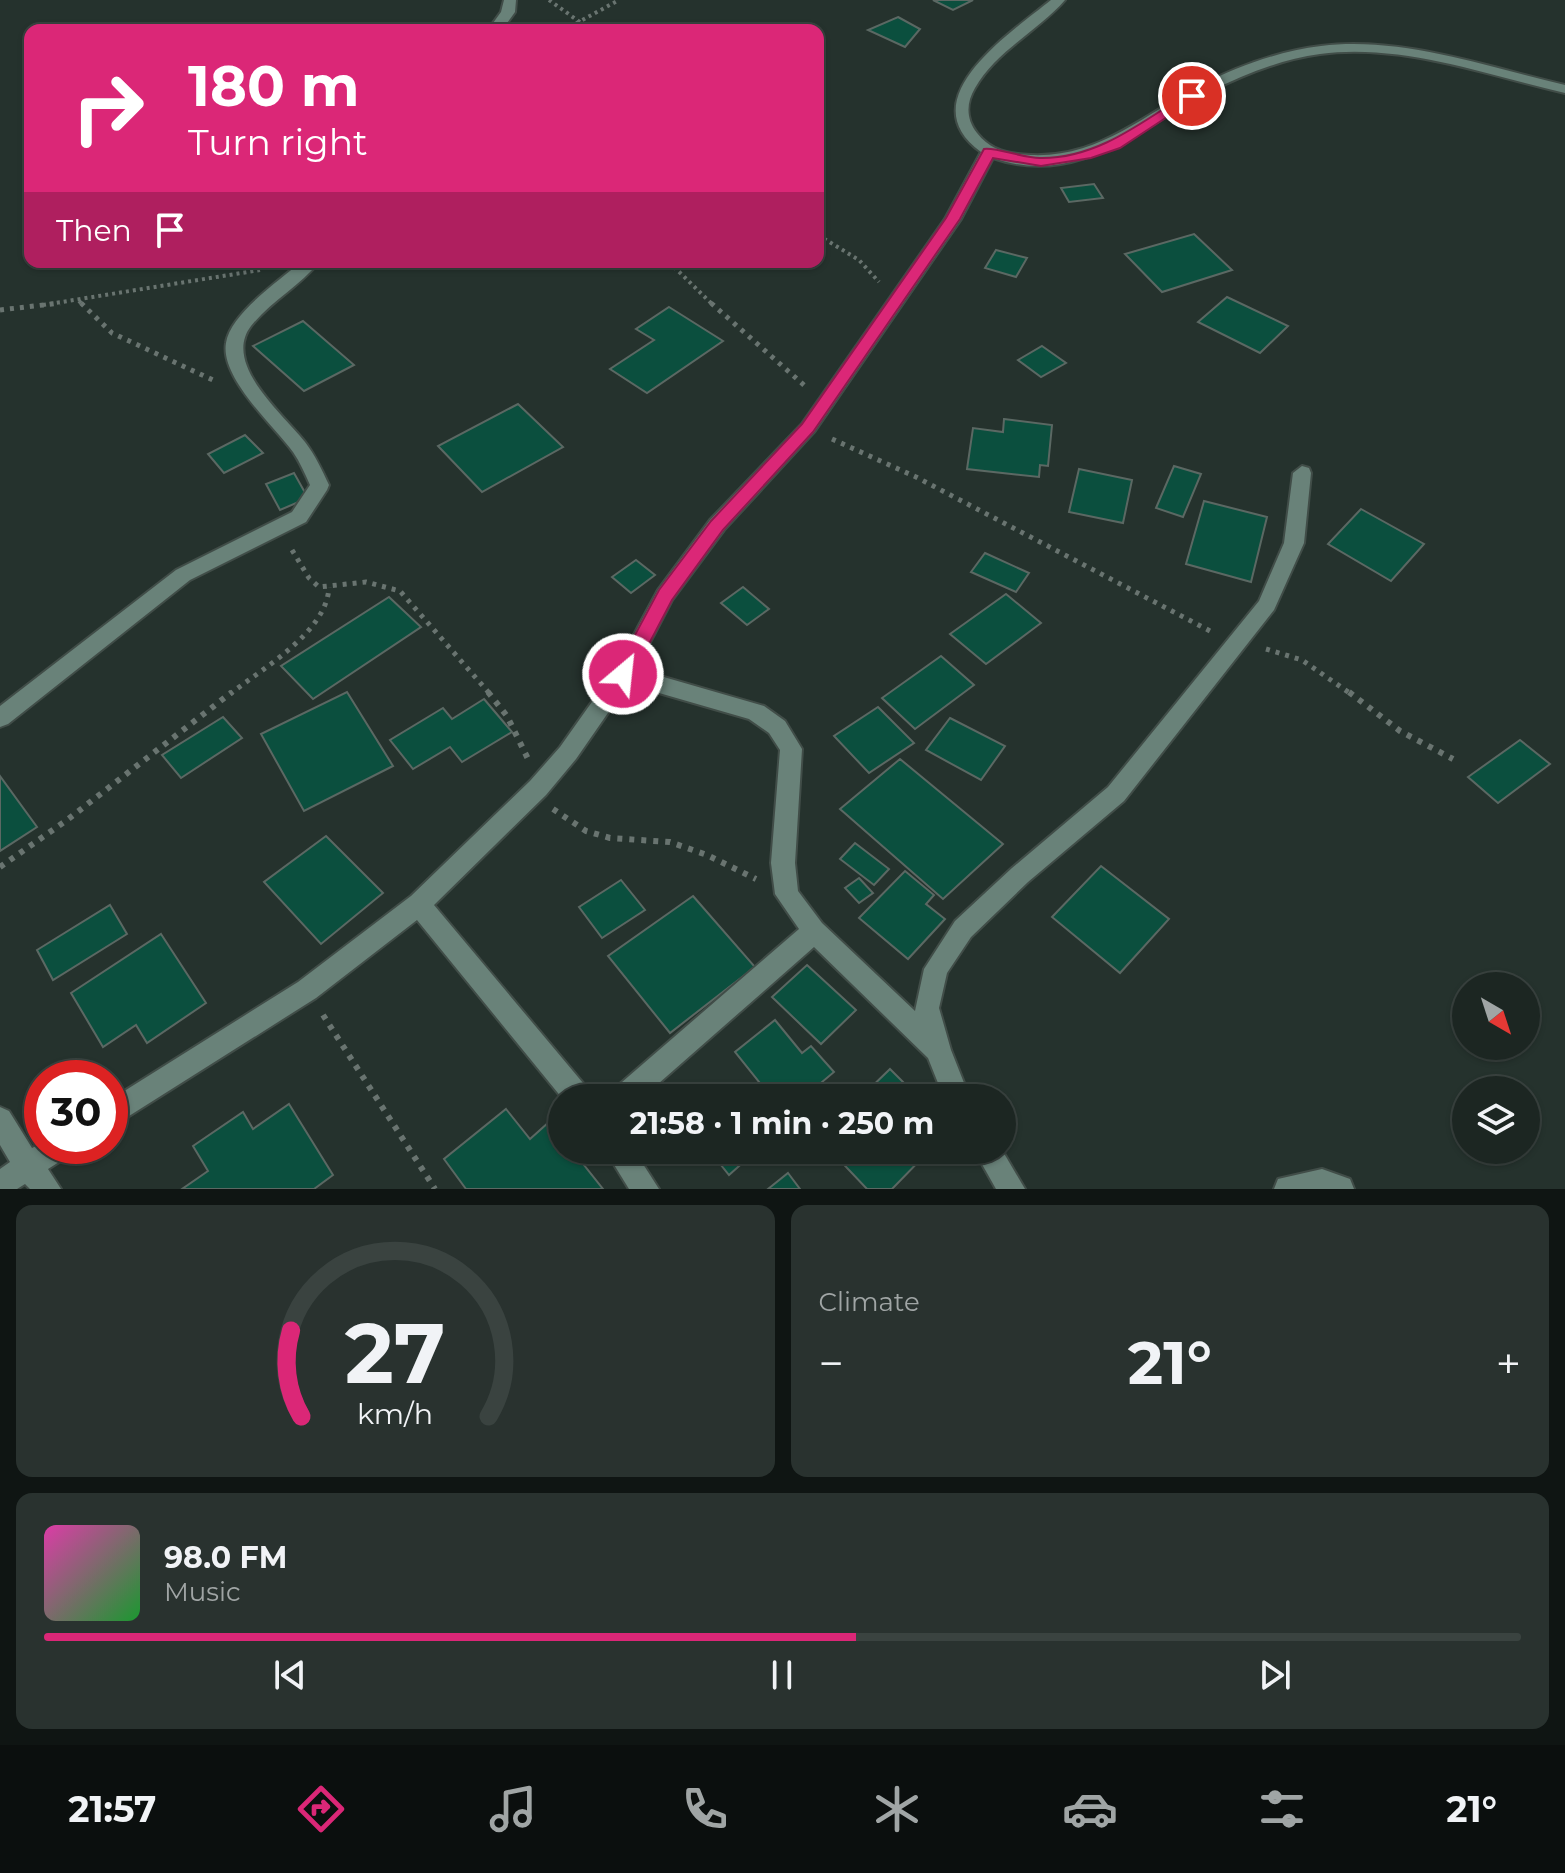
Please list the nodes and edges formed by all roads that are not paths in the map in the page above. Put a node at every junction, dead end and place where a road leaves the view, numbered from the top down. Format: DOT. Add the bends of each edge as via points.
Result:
graph roads {
  1 [pos="510,0"];
  2 [pos="1059,0"];
  3 [pos="499,24"];
  4 [pos="1565,89"];
  5 [pos="989,152"];
  6 [pos="304,268"];
  7 [pos="1302,473"];
  8 [pos="623,674"];
  9 [pos="0,718"];
  10 [pos="419,904"];
  11 [pos="814,931"];
  12 [pos="938,1050"];
  13 [pos="567,1084"];
  14 [pos="639,1084"];
  15 [pos="951,1084"];
  16 [pos="128,1104"];
  17 [pos="0,1120"];
  18 [pos="31,1164"];
  19 [pos="628,1164"];
  20 [pos="996,1164"];
  21 [pos="28,1166"];
  22 [pos="0,1184"];
  23 [pos="47,1189"];
  24 [pos="645,1189"];
  25 [pos="1011,1189"];
  26 [pos="1288,1189"];
  27 [pos="1340,1189"];
  1 -- 3 [label="street"];
  2 -- 5 [label="street" via="969,83 959,109 964,129"];
  4 -- 5 [label="street" via="1393,52 1322,50 1233,75 1087,156 1041,162"];
  5 -- 8 [label="street" via="953,219 808,428 717,525 665,595"];
  6 -- 9 [label="street" via="244,323 234,342 236,362 262,404 301,450 320,485 299,517 183,575"];
  7 -- 12 [label="street" via="1294,543 1267,605 1116,794 963,929 936,969 927,1008"];
  8 -- 10 [label="street" via="538,788"];
  8 -- 11 [label="street" via="756,712 777,727 791,749 783,863 787,894"];
  10 -- 13 [label="street"];
  10 -- 16 [label="street" via="307,990"];
  11 -- 12 [label="street"];
  11 -- 14 [label="street"];
  12 -- 15 [label="street"];
  17 -- 21 [label="street"];
  18 -- 21 [label="street"];
  19 -- 24 [label="street"];
  20 -- 25 [label="street"];
  21 -- 22 [label="street"];
  21 -- 23 [label="street"];
  26 -- 27 [label="street" via="1322,1182"];
}
